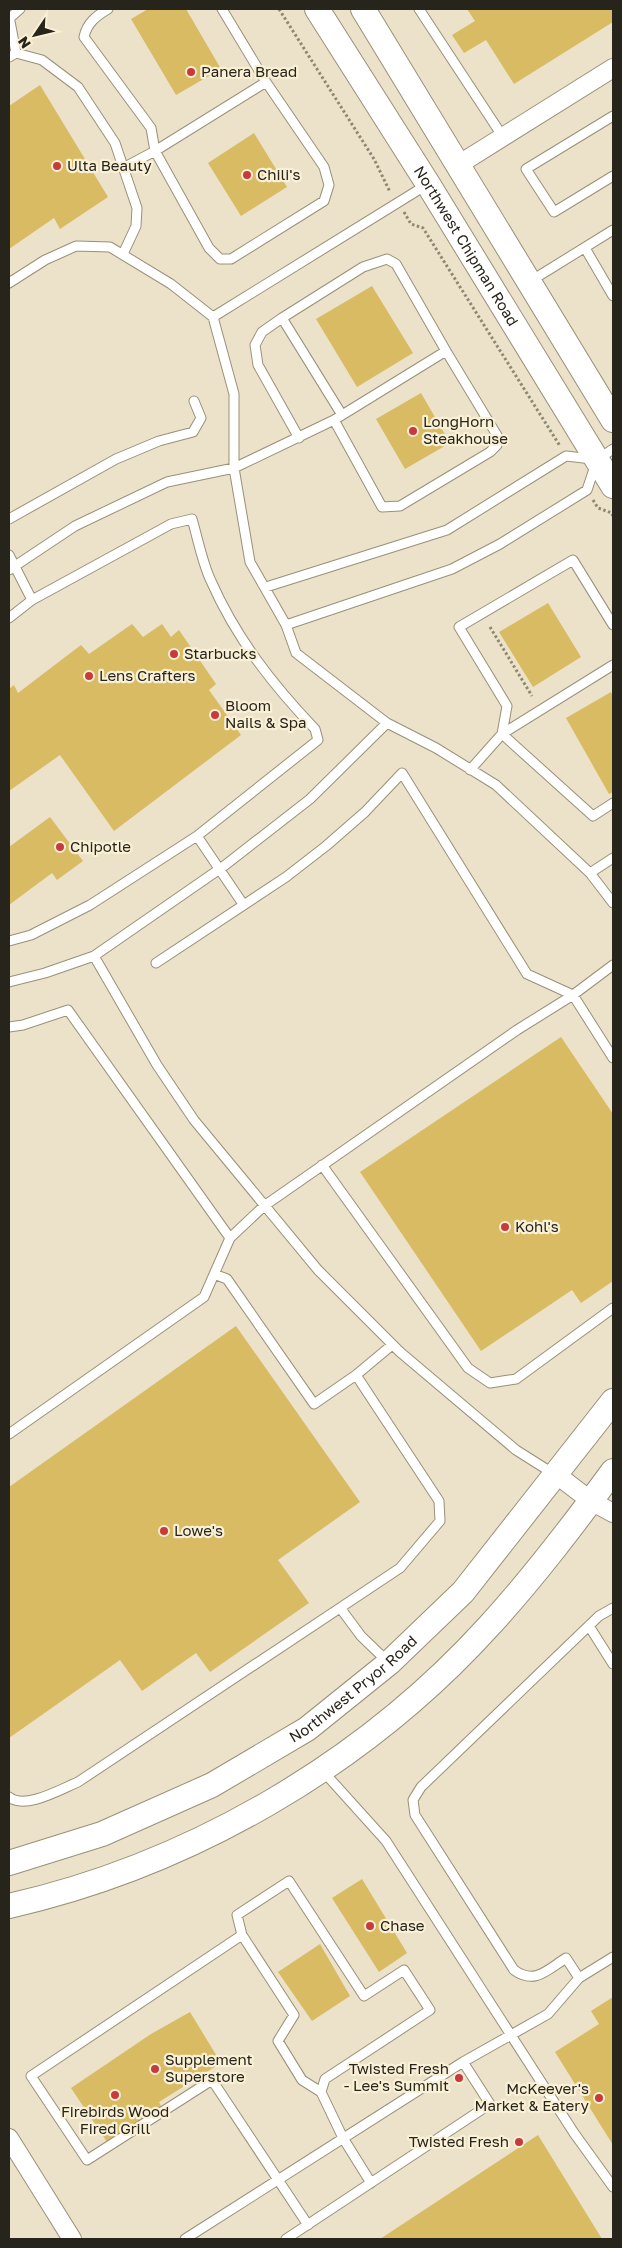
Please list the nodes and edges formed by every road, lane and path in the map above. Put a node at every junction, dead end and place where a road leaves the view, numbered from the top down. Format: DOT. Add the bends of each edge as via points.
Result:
graph roads {
  1 [pos="20,9"];
  2 [pos="108,9"];
  3 [pos="222,9"];
  4 [pos="279,9"];
  5 [pos="317,9"];
  6 [pos="419,9"];
  7 [pos="369,11"];
  8 [pos="10,17"];
  9 [pos="13,55"];
  10 [pos="613,68"];
  11 [pos="266,82"];
  12 [pos="613,116"];
  13 [pos="394,130"];
  14 [pos="503,137"];
  15 [pos="155,152"];
  16 [pos="458,165"];
  17 [pos="123,168"];
  18 [pos="613,176"];
  19 [pos="428,184"];
  20 [pos="389,190"];
  21 [pos="407,217"];
  22 [pos="613,230"];
  23 [pos="585,248"];
  24 [pos="124,254"];
  25 [pos="529,282"];
  26 [pos="9,283"];
  27 [pos="613,296"];
  28 [pos="213,317"];
  29 [pos="282,318"];
  30 [pos="446,351"];
  31 [pos="194,402"];
  32 [pos="342,415"];
  33 [pos="334,420"];
  34 [pos="613,420"];
  35 [pos="299,438"];
  36 [pos="558,442"];
  37 [pos="605,454"];
  38 [pos="234,468"];
  39 [pos="613,486"];
  40 [pos="598,508"];
  41 [pos="613,516"];
  42 [pos="9,519"];
  43 [pos="9,555"];
  44 [pos="12,568"];
  45 [pos="266,587"];
  46 [pos="32,600"];
  47 [pos="9,618"];
  48 [pos="286,624"];
  49 [pos="613,625"];
  50 [pos="490,627"];
  51 [pos="613,666"];
  52 [pos="532,696"];
  53 [pos="387,723"];
  54 [pos="502,734"];
  55 [pos="470,770"];
  56 [pos="613,803"];
  57 [pos="197,836"];
  58 [pos="613,858"];
  59 [pos="219,869"];
  60 [pos="590,873"];
  61 [pos="613,903"];
  62 [pos="243,904"];
  63 [pos="9,941"];
  64 [pos="94,956"];
  65 [pos="156,964"];
  66 [pos="613,965"];
  67 [pos="9,982"];
  68 [pos="573,995"];
  69 [pos="9,1027"];
  70 [pos="613,1058"];
  71 [pos="322,1165"];
  72 [pos="264,1206"];
  73 [pos="230,1238"];
  74 [pos="214,1274"];
  75 [pos="613,1308"];
  76 [pos="392,1345"];
  77 [pos="356,1375"];
  78 [pos="613,1401"];
  79 [pos="9,1434"];
  80 [pos="613,1470"];
  81 [pos="557,1475"];
  82 [pos="591,1501"];
  83 [pos="613,1513"];
  84 [pos="613,1608"];
  85 [pos="342,1609"];
  86 [pos="589,1626"];
  87 [pos="389,1663"];
  88 [pos="613,1664"];
  89 [pos="322,1770"];
  90 [pos="9,1797"];
  91 [pos="9,1863"];
  92 [pos="9,1906"];
  93 [pos="242,1935"];
  94 [pos="613,1956"];
  95 [pos="579,1978"];
  96 [pos="512,2035"];
  97 [pos="463,2062"];
  98 [pos="321,2092"];
  99 [pos="9,2138"];
  100 [pos="343,2138"];
  101 [pos="277,2180"];
  102 [pos="371,2183"];
  103 [pos="613,2187"];
  104 [pos="308,2225"];
  105 [pos="72,2239"];
  106 [pos="185,2239"];
  107 [pos="286,2239"];
  1 -- 8 [label="lane"];
  2 -- 15 [label="lane" via="86,27 84,37 151,128"];
  3 -- 11 [label="lane"];
  4 -- 20 [label="path" via="374,159"];
  5 -- 13 [label="main road, Northwest Chipman Road"];
  6 -- 14 [label="lane"];
  7 -- 16 [label="main road"];
  8 -- 9 [label="lane"];
  9 -- 17 [label="lane" via="42,60 78,87 115,143"];
  10 -- 14 [label="street"];
  11 -- 15 [label="lane"];
  11 -- 15 [label="lane" via="324,167 329,185 324,201 231,259 220,258 209,248"];
  12 -- 18 [label="lane" via="526,169 554,212"];
  13 -- 16 [label="main road" via="433,160"];
  13 -- 19 [label="main road, Northwest Chipman Road"];
  14 -- 16 [label="street"];
  15 -- 17 [label="lane"];
  16 -- 25 [label="main road"];
  17 -- 24 [label="lane" via="137,208 136,226"];
  19 -- 28 [label="lane"];
  19 -- 37 [label="main road, Northwest Chipman Road"];
  21 -- 36 [label="path" via="411,224 423,228"];
  22 -- 23 [label="lane"];
  23 -- 25 [label="lane"];
  23 -- 27 [label="lane"];
  24 -- 26 [label="lane" via="110,246 76,246 45,260"];
  24 -- 28 [label="lane" via="171,284"];
  25 -- 34 [label="main road"];
  28 -- 38 [label="lane" via="234,394"];
  29 -- 30 [label="lane" via="363,266 387,259 396,264"];
  29 -- 32 [label="lane"];
  29 -- 35 [label="lane" via="262,332 255,345 258,365"];
  30 -- 32 [label="lane"];
  30 -- 33 [label="lane" via="498,437 497,445 490,452 400,506 382,507"];
  31 -- 42 [label="lane" via="201,418 192,432 159,441 116,459"];
  32 -- 33 [label="lane"];
  33 -- 35 [label="lane"];
  35 -- 38 [label="lane"];
  37 -- 39 [label="main road, Northwest Chipman Road"];
  37 -- 45 [label="lane" via="566,456 447,530"];
  37 -- 48 [label="lane" via="587,490 500,544 452,568"];
  38 -- 44 [label="lane" via="167,482 75,526"];
  38 -- 45 [label="lane" via="250,562"];
  40 -- 41 [label="path"];
  43 -- 44 [label="lane"];
  44 -- 46 [label="lane"];
  45 -- 48 [label="lane"];
  46 -- 47 [label="lane"];
  46 -- 57 [label="lane" via="171,524 192,519 210,580 235,628 266,676 315,728 318,740"];
  48 -- 53 [label="lane" via="296,653"];
  49 -- 54 [label="lane" via="573,560 459,627 507,706"];
  50 -- 52 [label="path"];
  51 -- 54 [label="lane"];
  53 -- 55 [label="lane"];
  53 -- 59 [label="lane" via="310,799"];
  54 -- 55 [label="lane"];
  54 -- 56 [label="lane" via="593,816"];
  55 -- 60 [label="lane" via="496,785"];
  57 -- 59 [label="lane"];
  57 -- 63 [label="lane" via="90,905 31,935"];
  58 -- 60 [label="lane"];
  59 -- 62 [label="lane"];
  59 -- 64 [label="lane"];
  60 -- 61 [label="lane"];
  62 -- 65 [label="lane"];
  62 -- 68 [label="lane" via="326,846 402,773 527,974"];
  64 -- 67 [label="lane"];
  64 -- 72 [label="lane" via="157,1065 194,1120"];
  66 -- 68 [label="lane"];
  68 -- 70 [label="lane"];
  68 -- 71 [label="lane"];
  69 -- 73 [label="lane" via="68,1010"];
  71 -- 72 [label="lane"];
  71 -- 75 [label="lane" via="468,1368 490,1383 516,1379"];
  72 -- 73 [label="lane"];
  72 -- 76 [label="lane" via="318,1270"];
  73 -- 74 [label="lane"];
  74 -- 77 [label="lane" via="227,1279 314,1404"];
  74 -- 79 [label="lane" via="204,1297"];
  76 -- 77 [label="lane"];
  76 -- 81 [label="lane" via="516,1450"];
  77 -- 85 [label="lane" via="439,1501 440,1521 400,1568"];
  78 -- 81 [label="main road, Northwest Pryor Road"];
  80 -- 82 [label="main road"];
  81 -- 82 [label="street"];
  81 -- 87 [label="main road, Northwest Pryor Road" via="463,1592"];
  82 -- 83 [label="street"];
  82 -- 89 [label="main road" via="488,1627 411,1702"];
  84 -- 86 [label="lane"];
  85 -- 87 [label="lane" via="361,1636"];
  85 -- 90 [label="lane" via="78,1782 39,1799 19,1802"];
  86 -- 88 [label="lane"];
  86 -- 95 [label="lane" via="421,1787 414,1800 415,1815 514,1970 534,1978 566,1958"];
  87 -- 91 [label="main road, Northwest Pryor Road" via="307,1729 212,1785 102,1834"];
  89 -- 92 [label="main road" via="228,1827 109,1877"];
  89 -- 96 [label="lane" via="386,1841"];
  93 -- 98 [label="lane" via="294,2015 278,2041 302,2080"];
  93 -- 98 [label="lane" via="238,1915 289,1881 364,1996 404,1970 430,2010 325,2079"];
  93 -- 101 [label="lane" via="31,2076 87,2160 212,2080"];
  94 -- 95 [label="lane"];
  95 -- 96 [label="lane" via="548,2014"];
  96 -- 97 [label="lane"];
  96 -- 103 [label="lane" via="574,2133"];
  97 -- 100 [label="lane"];
  97 -- 102 [label="lane" via="490,2104"];
  98 -- 100 [label="lane"];
  99 -- 105 [label="street"];
  100 -- 101 [label="lane"];
  100 -- 102 [label="lane"];
  101 -- 104 [label="lane"];
  101 -- 106 [label="lane"];
  102 -- 104 [label="lane"];
  104 -- 107 [label="lane"];
}
